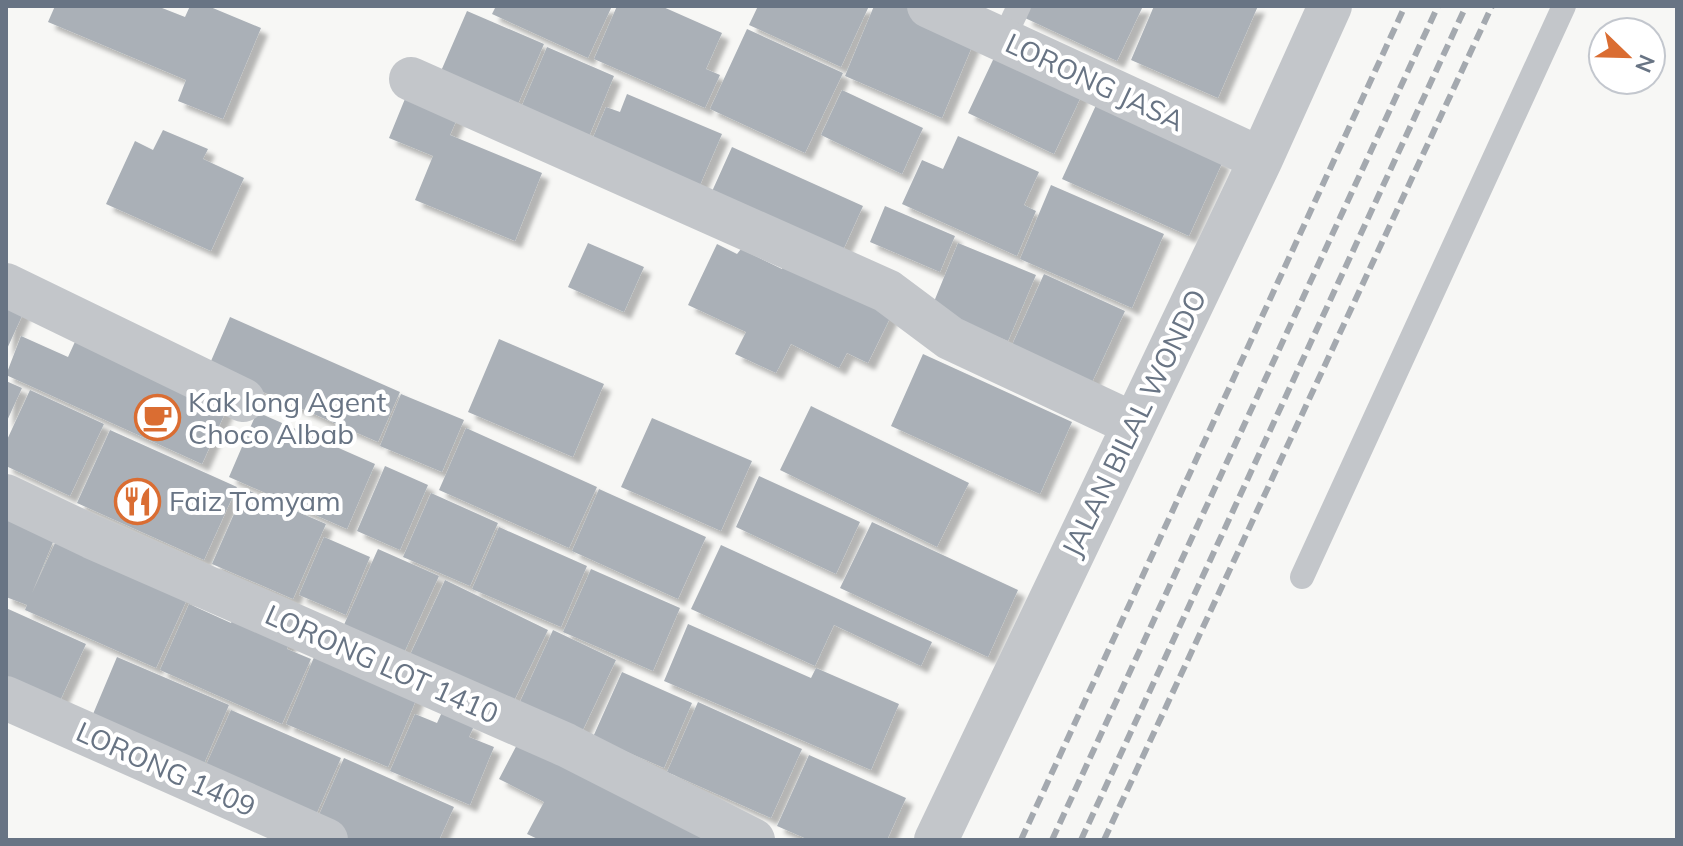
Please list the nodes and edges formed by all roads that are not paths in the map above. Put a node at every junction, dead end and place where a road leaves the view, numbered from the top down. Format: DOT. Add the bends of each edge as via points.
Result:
graph roads {
  1 [pos="929,6"];
  2 [pos="1330,6"];
  3 [pos="1564,6"];
  4 [pos="1011,23"];
  5 [pos="411,79"];
  6 [pos="1261,159"];
  7 [pos="6,285"];
  8 [pos="243,400"];
  9 [pos="1133,424"];
  10 [pos="6,496"];
  11 [pos="1302,577"];
  12 [pos="6,698"];
  13 [pos="326,840"];
  14 [pos="753,840"];
  15 [pos="936,840"];
  1 -- 4 [label="street, LORONG JASA"];
  2 -- 6 [label="street, JALAN BILAL WONDO"];
  3 -- 11 [label="lane"];
  4 -- 6 [label="street, LORONG JASA"];
  5 -- 9 [label="street" via="887,291 950,338"];
  6 -- 9 [label="street, JALAN BILAL WONDO"];
  7 -- 8 [label="street"];
  9 -- 15 [label="street, JALAN BILAL WONDO"];
  10 -- 14 [label="street, LORONG LOT 1410" via="566,745"];
  12 -- 13 [label="street, LORONG 1409"];
}
